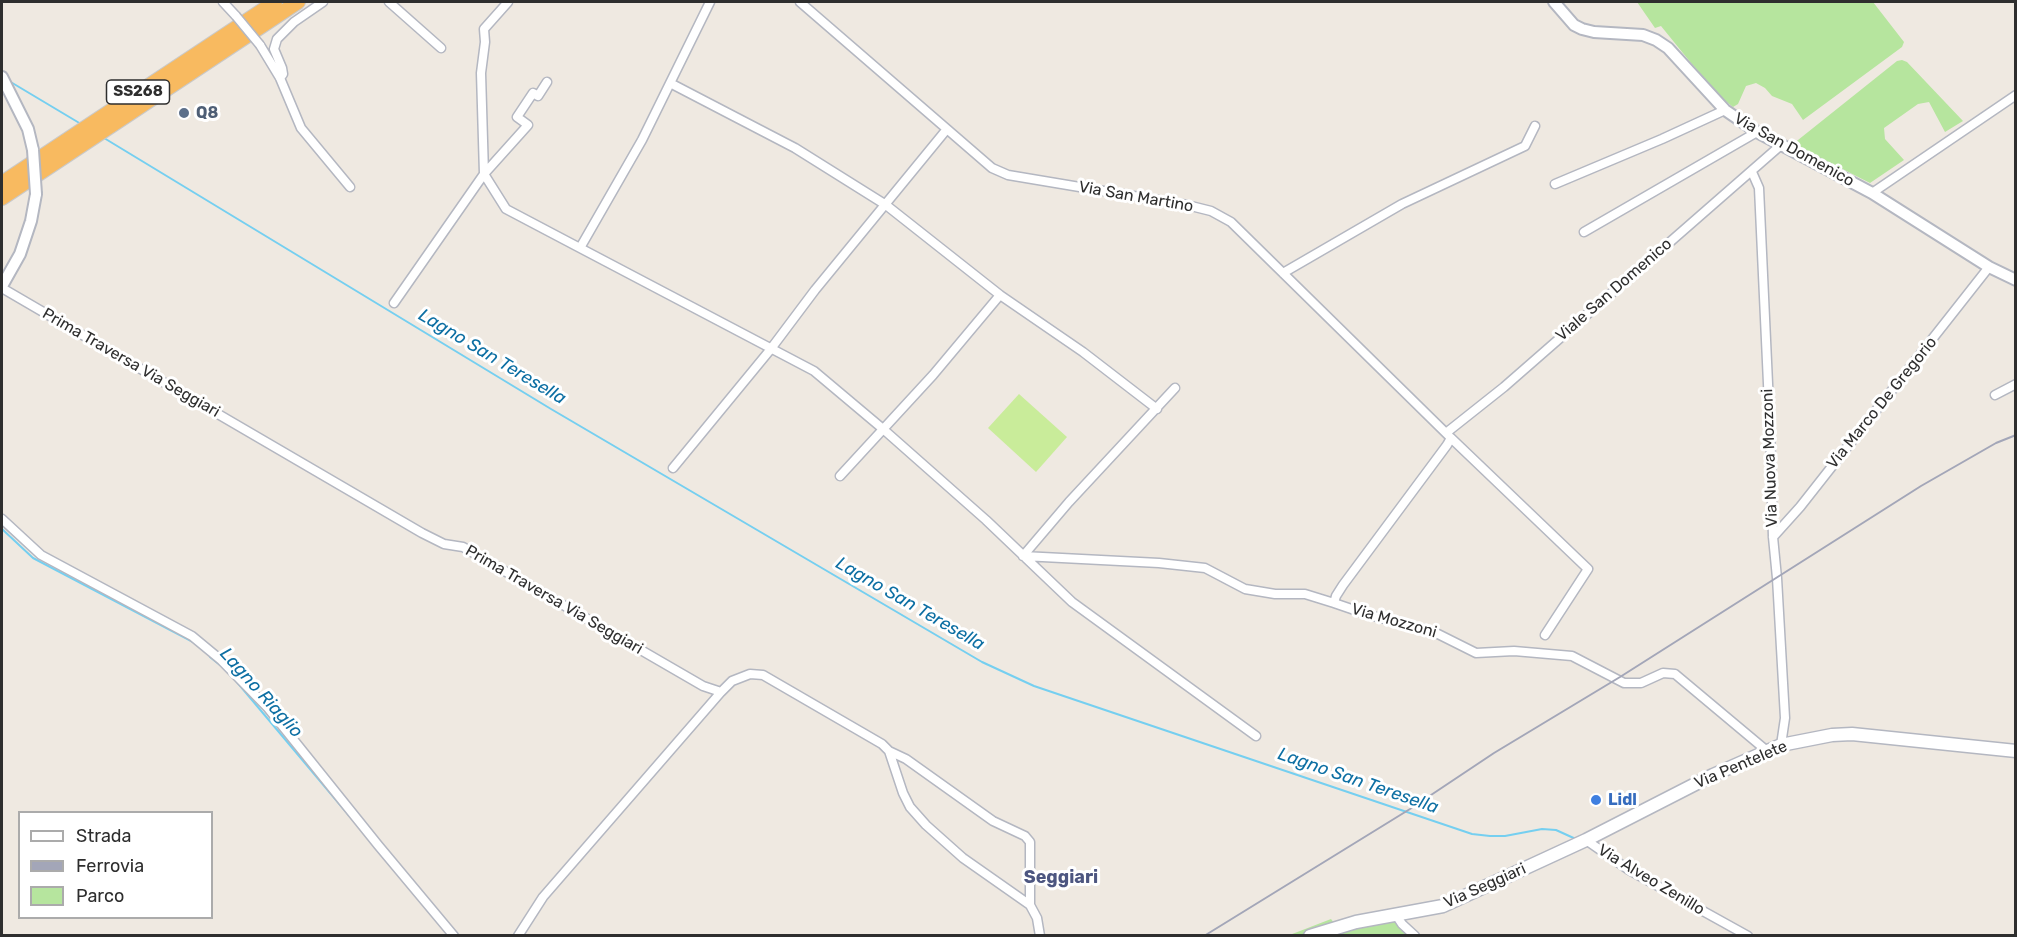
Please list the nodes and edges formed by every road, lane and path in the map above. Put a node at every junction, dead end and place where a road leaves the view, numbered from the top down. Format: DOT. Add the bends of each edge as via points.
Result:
graph roads {
  1 [pos="223,2"];
  2 [pos="275,2"];
  3 [pos="298,2"];
  4 [pos="323,2"];
  5 [pos="389,2"];
  6 [pos="508,2"];
  7 [pos="710,2"];
  8 [pos="800,2"];
  9 [pos="1554,2"];
  10 [pos="441,48"];
  11 [pos="2,77"];
  12 [pos="280,78"];
  13 [pos="547,82"];
  14 [pos="670,83"];
  15 [pos="2016,95"];
  16 [pos="1725,110"];
  17 [pos="1535,126"];
  18 [pos="947,129"];
  19 [pos="1757,132"];
  20 [pos="1781,146"];
  21 [pos="1752,172"];
  22 [pos="484,174"];
  23 [pos="2,183"];
  24 [pos="1555,184"];
  25 [pos="350,187"];
  26 [pos="1872,193"];
  27 [pos="2,198"];
  28 [pos="886,205"];
  29 [pos="1584,232"];
  30 [pos="579,248"];
  31 [pos="1989,267"];
  32 [pos="1283,273"];
  33 [pos="2016,280"];
  34 [pos="2,287"];
  35 [pos="1000,295"];
  36 [pos="394,303"];
  37 [pos="770,350"];
  38 [pos="2016,384"];
  39 [pos="1175,388"];
  40 [pos="1995,396"];
  41 [pos="1157,409"];
  42 [pos="883,429"];
  43 [pos="1448,435"];
  44 [pos="673,468"];
  45 [pos="840,476"];
  46 [pos="2,519"];
  47 [pos="1773,537"];
  48 [pos="1023,556"];
  49 [pos="1334,603"];
  50 [pos="1545,635"];
  51 [pos="721,692"];
  52 [pos="1256,736"];
  53 [pos="1781,745"];
  54 [pos="889,751"];
  55 [pos="1767,751"];
  56 [pos="2016,751"];
  57 [pos="1586,840"];
  58 [pos="1030,905"];
  59 [pos="1396,915"];
  60 [pos="454,936"];
  61 [pos="518,936"];
  62 [pos="1040,936"];
  63 [pos="1310,936"];
  64 [pos="1415,936"];
  65 [pos="1748,936"];
  1 -- 12 [label="street, bridge" via="260,45"];
  2 -- 23 [label="highway, SS268"];
  3 -- 27 [label="highway, SS268"];
  4 -- 12 [label="street" via="277,39 274,49 282,68"];
  5 -- 10 [label="street"];
  6 -- 22 [label="street" via="484,29"];
  7 -- 14 [label="street"];
  8 -- 18 [label="street, Via San Martino"];
  9 -- 16 [label="street, Via San Domenico" via="1574,25 1582,28 1656,40"];
  11 -- 34 [label="street, bridge" via="28,129 36,174 31,221 20,254"];
  12 -- 25 [label="street" via="301,128"];
  13 -- 22 [label="street" via="538,96 533,93 517,117 528,125"];
  14 -- 28 [label="street" via="795,148"];
  14 -- 30 [label="street" via="642,140"];
  15 -- 26 [label="street"];
  16 -- 19 [label="street, Via San Domenico"];
  16 -- 24 [label="street"];
  17 -- 32 [label="street" via="1525,146 1401,204"];
  18 -- 28 [label="street"];
  18 -- 32 [label="street, Via San Martino" via="992,168 1008,175 1211,212 1231,222"];
  19 -- 20 [label="street, Via San Domenico"];
  19 -- 29 [label="street"];
  20 -- 21 [label="street, Viale San Domenico"];
  20 -- 26 [label="street, Via San Domenico"];
  21 -- 43 [label="street, Viale San Domenico"];
  21 -- 47 [label="street, Via Nuova Mozzoni" via="1759,188"];
  22 -- 30 [label="street" via="506,209"];
  22 -- 36 [label="street"];
  26 -- 31 [label="street, Via San Domenico"];
  28 -- 35 [label="street"];
  28 -- 37 [label="street"];
  30 -- 37 [label="street"];
  31 -- 33 [label="street, Via San Domenico"];
  31 -- 47 [label="street, Via Marco De Gregorio"];
  32 -- 43 [label="street, Via San Martino"];
  34 -- 51 [label="street, Prima Traversa Via Seggiari" via="422,534 463,547 703,686"];
  35 -- 41 [label="street"];
  35 -- 42 [label="street"];
  37 -- 42 [label="street" via="814,371"];
  37 -- 44 [label="street"];
  38 -- 40 [label="street"];
  39 -- 41 [label="street"];
  41 -- 48 [label="street"];
  42 -- 45 [label="street"];
  42 -- 48 [label="street"];
  43 -- 49 [label="street, Via Mozzoni" via="1447,445 1343,585"];
  43 -- 50 [label="street, Via San Martino" via="1588,569"];
  46 -- 60 [label="street" via="40,555 192,636 221,660 268,708"];
  47 -- 53 [label="street, Via Nuova Mozzoni" via="1785,718"];
  48 -- 49 [label="street" via="1205,568 1245,589 1305,594"];
  48 -- 52 [label="street" via="1072,602"];
  49 -- 55 [label="street, Via Mozzoni" via="1432,631 1476,652 1572,656 1624,683 1641,683 1663,673 1675,674"];
  51 -- 54 [label="street" via="740,676 764,675"];
  51 -- 61 [label="street" via="543,897"];
  53 -- 55 [label="main road, Via Pentelete"];
  53 -- 56 [label="main road, Via Pentelete" via="1852,734"];
  54 -- 58 [label="street" via="910,807 926,825 963,858"];
  54 -- 58 [label="street" via="993,821 1026,836 1030,842"];
  55 -- 57 [label="main road, Via Pentelete"];
  57 -- 59 [label="main road, Via Seggiari" via="1443,906"];
  57 -- 65 [label="street, Via Alveo Zenillo" via="1629,870"];
  58 -- 62 [label="street"];
  59 -- 63 [label="main road, Via Seggiari"];
  59 -- 64 [label="street"];
}
